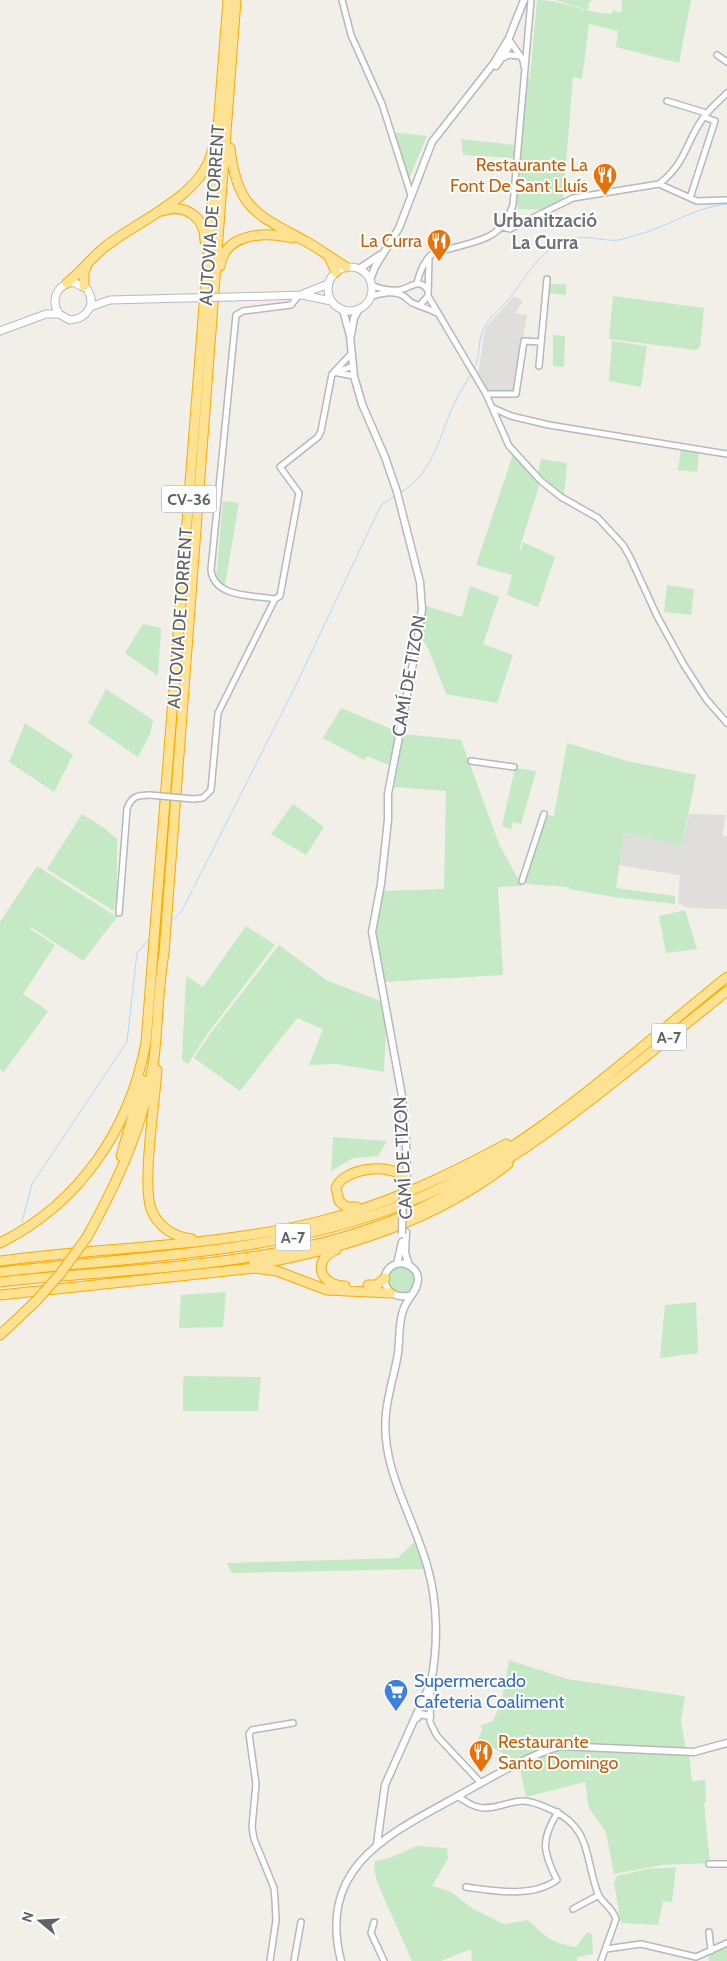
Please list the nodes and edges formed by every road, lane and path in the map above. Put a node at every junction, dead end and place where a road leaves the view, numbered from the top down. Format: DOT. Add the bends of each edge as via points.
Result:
graph roads {
  1 [pos="228,0"];
  2 [pos="236,0"];
  3 [pos="342,0"];
  4 [pos="524,0"];
  5 [pos="530,0"];
  6 [pos="231,21"];
  7 [pos="512,43"];
  8 [pos="528,44"];
  9 [pos="716,55"];
  10 [pos="521,57"];
  11 [pos="502,59"];
  12 [pos="727,62"];
  13 [pos="525,74"];
  14 [pos="727,93"];
  15 [pos="667,101"];
  16 [pos="459,105"];
  17 [pos="705,115"];
  18 [pos="659,184"];
  19 [pos="411,196"];
  20 [pos="690,198"];
  21 [pos="727,200"];
  22 [pos="154,213"];
  23 [pos="503,227"];
  24 [pos="306,241"];
  25 [pos="383,253"];
  26 [pos="329,257"];
  27 [pos="429,258"];
  28 [pos="88,262"];
  29 [pos="346,267"];
  30 [pos="359,269"];
  31 [pos="336,272"];
  32 [pos="546,279"];
  33 [pos="371,282"];
  34 [pos="67,283"];
  35 [pos="417,283"];
  36 [pos="328,284"];
  37 [pos="409,288"];
  38 [pos="86,289"];
  39 [pos="427,289"];
  40 [pos="300,295"];
  41 [pos="370,296"];
  42 [pos="428,296"];
  43 [pos="110,300"];
  44 [pos="331,301"];
  45 [pos="409,301"];
  46 [pos="54,302"];
  47 [pos="420,305"];
  48 [pos="90,307"];
  49 [pos="359,309"];
  50 [pos="343,310"];
  51 [pos="438,313"];
  52 [pos="46,314"];
  53 [pos="59,314"];
  54 [pos="0,331"];
  55 [pos="350,336"];
  56 [pos="541,342"];
  57 [pos="351,354"];
  58 [pos="352,366"];
  59 [pos="539,366"];
  60 [pos="332,374"];
  61 [pos="354,376"];
  62 [pos="208,380"];
  63 [pos="486,394"];
  64 [pos="493,408"];
  65 [pos="727,454"];
  66 [pos="191,478"];
  67 [pos="275,599"];
  68 [pos="727,723"];
  69 [pos="471,761"];
  70 [pos="514,767"];
  71 [pos="544,814"];
  72 [pos="522,881"];
  73 [pos="119,913"];
  74 [pos="164,953"];
  75 [pos="727,977"];
  76 [pos="727,991"];
  77 [pos="151,998"];
  78 [pos="550,1131"];
  79 [pos="524,1136"];
  80 [pos="405,1184"];
  81 [pos="370,1207"];
  82 [pos="404,1233"];
  83 [pos="83,1237"];
  84 [pos="213,1239"];
  85 [pos="0,1243"];
  86 [pos="347,1245"];
  87 [pos="0,1261"];
  88 [pos="397,1264"];
  89 [pos="409,1264"];
  90 [pos="0,1272"];
  91 [pos="212,1273"];
  92 [pos="385,1278"];
  93 [pos="0,1282"];
  94 [pos="411,1294"];
  95 [pos="0,1295"];
  96 [pos="393,1295"];
  97 [pos="32,1301"];
  98 [pos="401,1315"];
  99 [pos="0,1328"];
  100 [pos="0,1335"];
  101 [pos="432,1682"];
  102 [pos="430,1716"];
  103 [pos="293,1723"];
  104 [pos="412,1726"];
  105 [pos="727,1743"];
  106 [pos="481,1783"];
  107 [pos="457,1796"];
  108 [pos="558,1812"];
  109 [pos="377,1844"];
  110 [pos="709,1864"];
  111 [pos="727,1864"];
  112 [pos="466,1887"];
  113 [pos="599,1895"];
  114 [pos="573,1909"];
  115 [pos="301,1922"];
  116 [pos="374,1922"];
  117 [pos="709,1932"];
  118 [pos="727,1943"];
  119 [pos="606,1949"];
  120 [pos="711,1951"];
  121 [pos="270,1961"];
  122 [pos="294,1961"];
  123 [pos="341,1961"];
  124 [pos="384,1961"];
  125 [pos="601,1961"];
  1 -- 6 [label="highway, AUTOVIA DE TORRENT / CV-36"];
  2 -- 6 [label="highway, AUTOVIA DE TORRENT / CV-36"];
  3 -- 19 [label="street" via="351,35 382,104"];
  4 -- 7 [label="street"];
  5 -- 7 [label="street"];
  5 -- 8 [label="street"];
  6 -- 22 [label="highway" via="220,54 210,160 198,181"];
  6 -- 24 [label="highway" via="235,56 229,144 233,174 246,202 263,219"];
  6 -- 62 [label="highway, AUTOVIA DE TORRENT / CV-36"];
  6 -- 66 [label="highway, AUTOVIA DE TORRENT / CV-36"];
  7 -- 8 [label="street"];
  7 -- 10 [label="street"];
  7 -- 11 [label="street"];
  7 -- 16 [label="street"];
  8 -- 13 [label="street"];
  9 -- 12 [label="street"];
  10 -- 11 [label="street" via="508,54"];
  10 -- 13 [label="street"];
  11 -- 16 [label="street"];
  13 -- 23 [label="street" via="513,206"];
  14 -- 17 [label="street"];
  15 -- 17 [label="street"];
  16 -- 19 [label="street" via="432,142"];
  17 -- 18 [label="street" via="682,161"];
  17 -- 20 [label="street" via="715,121"];
  18 -- 20 [label="street"];
  18 -- 23 [label="street" via="573,198 510,229"];
  19 -- 25 [label="street"];
  20 -- 21 [label="street" via="697,201"];
  22 -- 28 [label="highway"];
  22 -- 66 [label="highway" via="169,209 186,210 198,218 205,231"];
  23 -- 27 [label="street" via="484,239 438,252"];
  24 -- 26 [label="highway"];
  24 -- 62 [label="highway" via="255,235 237,240 227,249 221,261"];
  25 -- 30 [label="street"];
  25 -- 33 [label="street"];
  26 -- 29 [label="highway"];
  26 -- 31 [label="highway"];
  27 -- 35 [label="street"];
  27 -- 39 [label="street"];
  28 -- 34 [label="highway"];
  28 -- 38 [label="highway" via="84,272"];
  29 -- 30 [label="main road"];
  29 -- 31 [label="main road"];
  30 -- 33 [label="main road"];
  31 -- 36 [label="main road"];
  32 -- 56 [label="street"];
  33 -- 37 [label="street" via="385,290"];
  33 -- 41 [label="main road"];
  34 -- 38 [label="main road" via="73,282"];
  34 -- 46 [label="main road" via="58,290"];
  35 -- 37 [label="street"];
  35 -- 39 [label="street"];
  36 -- 40 [label="main road"];
  36 -- 44 [label="main road"];
  37 -- 45 [label="street"];
  38 -- 43 [label="main road"];
  38 -- 48 [label="main road"];
  39 -- 42 [label="street"];
  40 -- 43 [label="main road, bridge"];
  40 -- 44 [label="main road"];
  40 -- 67 [label="street" via="291,306 243,311 236,315 212,570 214,582 225,591"];
  41 -- 45 [label="street" via="396,293"];
  41 -- 49 [label="main road"];
  42 -- 47 [label="street"];
  42 -- 51 [label="street"];
  43 -- 48 [label="main road"];
  44 -- 50 [label="main road"];
  45 -- 47 [label="street"];
  46 -- 52 [label="main road"];
  46 -- 53 [label="main road"];
  47 -- 51 [label="street"];
  48 -- 53 [label="main road" via="83,317 77,319 70,320"];
  49 -- 50 [label="main road"];
  49 -- 55 [label="street, CAMÍ DE TIZON"];
  50 -- 55 [label="street, CAMÍ DE TIZON"];
  51 -- 63 [label="street"];
  52 -- 53 [label="main road"];
  52 -- 54 [label="main road"];
  55 -- 57 [label="street, CAMÍ DE TIZON"];
  56 -- 59 [label="street"];
  56 -- 63 [label="street" via="524,341 516,394"];
  57 -- 58 [label="street, CAMÍ DE TIZON"];
  57 -- 60 [label="street"];
  58 -- 60 [label="street"];
  58 -- 61 [label="street, CAMÍ DE TIZON"];
  60 -- 61 [label="street" via="341,372"];
  60 -- 67 [label="street" via="318,437 280,466 297,489 298,499 280,596"];
  61 -- 80 [label="street, CAMÍ DE TIZON" via="397,492 420,582 422,609 388,794 381,884 372,932 402,1096"];
  62 -- 74 [label="highway, AUTOVIA DE TORRENT / CV-36"];
  63 -- 64 [label="street"];
  64 -- 65 [label="street" via="510,416 549,425"];
  64 -- 68 [label="street" via="509,446 541,481 561,497 598,518 623,545 684,665"];
  66 -- 77 [label="highway, AUTOVIA DE TORRENT / CV-36"];
  67 -- 73 [label="street, bridge" via="218,714 211,790 203,798 138,795 127,809"];
  69 -- 70 [label="street"];
  71 -- 72 [label="street"];
  74 -- 83 [label="highway" via="154,1060 145,1103 115,1184"];
  74 -- 84 [label="highway" via="166,964 148,1197 153,1214 169,1232 185,1238"];
  75 -- 79 [label="highway, A-7" via="606,1076"];
  76 -- 78 [label="highway, A-7"];
  77 -- 83 [label="highway" via="147,1055 129,1132 108,1188"];
  77 -- 85 [label="highway" via="138,1079 110,1141 62,1201 40,1219"];
  78 -- 86 [label="highway" via="545,1139 462,1196 432,1212"];
  78 -- 93 [label="highway, A-7" via="481,1175 409,1213 328,1240 203,1263"];
  79 -- 81 [label="highway" via="427,1185"];
  79 -- 90 [label="highway, A-7" via="488,1161 408,1202 323,1230 271,1242 198,1252"];
  80 -- 81 [label="highway" via="398,1172 388,1169 347,1174 338,1182 335,1192 342,1205"];
  80 -- 82 [label="street, CAMÍ DE TIZON, bridge"];
  81 -- 84 [label="highway" via="318,1222"];
  82 -- 88 [label="street, CAMÍ DE TIZON"];
  82 -- 89 [label="street, CAMÍ DE TIZON"];
  83 -- 97 [label="highway, bridge" via="60,1274"];
  84 -- 87 [label="highway"];
  86 -- 91 [label="highway"];
  86 -- 92 [label="highway" via="324,1257 321,1266 327,1282 336,1286 377,1285"];
  88 -- 89 [label="street"];
  88 -- 92 [label="street" via="389,1269"];
  89 -- 94 [label="street" via="418,1276 418,1286"];
  91 -- 95 [label="highway"];
  91 -- 96 [label="highway" via="255,1268 277,1271 326,1290"];
  92 -- 96 [label="street" via="385,1286"];
  94 -- 96 [label="street"];
  94 -- 98 [label="street"];
  96 -- 98 [label="street"];
  97 -- 99 [label="highway"];
  97 -- 100 [label="highway"];
  98 -- 101 [label="street" via="386,1429 391,1471 428,1569 435,1615"];
  101 -- 102 [label="street"];
  101 -- 104 [label="street"];
  102 -- 104 [label="street" via="420,1714"];
  102 -- 106 [label="street" via="437,1736"];
  103 -- 121 [label="street" via="252,1730 249,1734 256,1784 252,1826 274,1888 276,1920"];
  104 -- 109 [label="street" via="385,1785"];
  105 -- 106 [label="street" via="694,1752 560,1746"];
  106 -- 107 [label="street"];
  107 -- 108 [label="street" via="478,1808 525,1801"];
  107 -- 109 [label="street"];
  108 -- 112 [label="street" via="545,1834 548,1861 557,1880 533,1890 505,1892"];
  108 -- 113 [label="street" via="579,1830"];
  109 -- 123 [label="street" via="352,1874 340,1906 337,1931"];
  110 -- 111 [label="street"];
  113 -- 114 [label="street"];
  113 -- 119 [label="street" via="616,1919"];
  115 -- 122 [label="street"];
  116 -- 124 [label="street" via="371,1933"];
  117 -- 120 [label="street"];
  118 -- 120 [label="street"];
  119 -- 120 [label="street" via="641,1944 696,1957"];
  119 -- 125 [label="street"];
}
